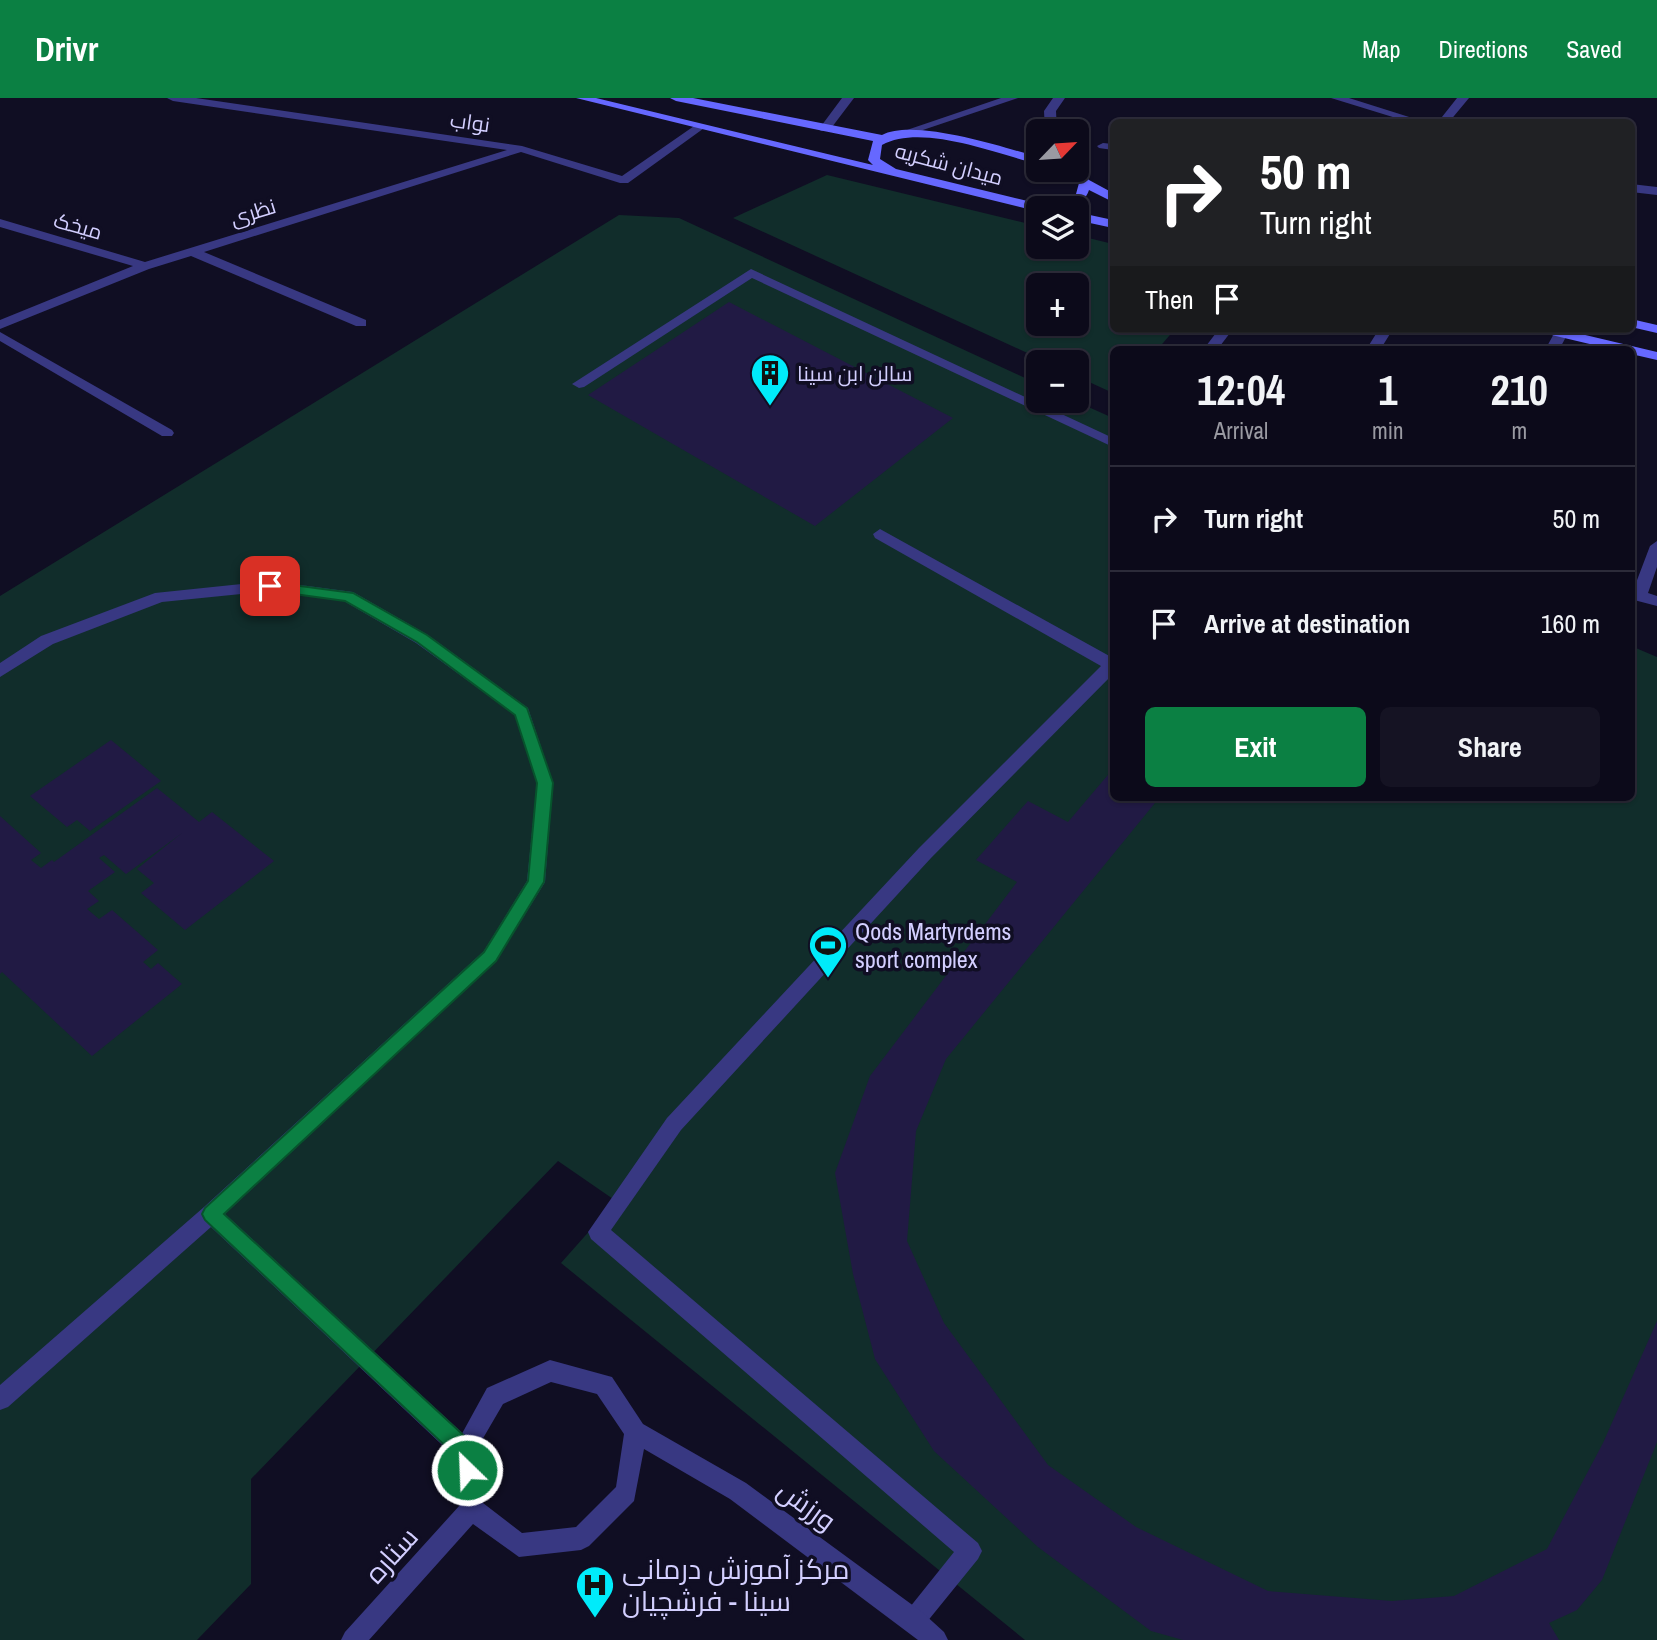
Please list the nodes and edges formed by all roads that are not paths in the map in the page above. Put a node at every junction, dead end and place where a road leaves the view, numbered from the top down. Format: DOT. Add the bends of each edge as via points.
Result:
graph roads {
  1 [pos="173,98"];
  2 [pos="582,98"];
  3 [pos="676,98"];
  4 [pos="848,98"];
  5 [pos="1012,98"];
  6 [pos="1059,98"];
  7 [pos="1337,98"];
  8 [pos="1463,98"];
  9 [pos="1051,119"];
  10 [pos="1409,119"];
  11 [pos="1446,119"];
  12 [pos="701,126"];
  13 [pos="825,129"];
  14 [pos="907,132"];
  15 [pos="883,139"];
  16 [pos="522,149"];
  17 [pos="1026,158"];
  18 [pos="892,172"];
  19 [pos="1085,183"];
  20 [pos="1635,188"];
  21 [pos="1657,191"];
  22 [pos="1081,196"];
  23 [pos="1110,196"];
  24 [pos="1026,205"];
  25 [pos="1089,219"];
  26 [pos="0,223"];
  27 [pos="1110,223"];
  28 [pos="191,251"];
  29 [pos="145,266"];
  30 [pos="360,323"];
  31 [pos="1635,324"];
  32 [pos="0,325"];
  33 [pos="1657,329"];
  34 [pos="1561,333"];
  35 [pos="0,336"];
  36 [pos="1554,346"];
  37 [pos="1615,346"];
  38 [pos="1635,351"];
  39 [pos="1657,356"];
  40 [pos="579,384"];
  41 [pos="167,433"];
  42 [pos="1110,442"];
  43 [pos="880,534"];
  44 [pos="1657,546"];
  45 [pos="1657,601"];
  46 [pos="1110,663"];
  47 [pos="1110,666"];
  48 [pos="0,671"];
  49 [pos="211,1214"];
  50 [pos="0,1399"];
  51 [pos="635,1432"];
  52 [pos="464,1450"];
  53 [pos="472,1509"];
  54 [pos="914,1620"];
  55 [pos="353,1640"];
  56 [pos="936,1640"];
  1 -- 16 [label="street, نواب"];
  2 -- 12 [label="main road"];
  3 -- 13 [label="main road"];
  4 -- 13 [label="street"];
  5 -- 14 [label="street"];
  6 -- 9 [label="street" via="1050,111"];
  7 -- 10 [label="street"];
  8 -- 11 [label="street"];
  12 -- 16 [label="street, نواب" via="624,180"];
  12 -- 18 [label="main road"];
  13 -- 15 [label="main road"];
  14 -- 15 [label="main road, میدان شکریه"];
  14 -- 17 [label="main road, میدان شکریه"];
  15 -- 18 [label="main road, میدان شکریه" via="875,145 874,160"];
  16 -- 28 [label="street, نظری"];
  18 -- 24 [label="main road, میدان شکریه"];
  19 -- 22 [label="main road, میدان شکریه"];
  19 -- 23 [label="main road"];
  20 -- 21 [label="street"];
  25 -- 27 [label="main road"];
  26 -- 29 [label="street, میخک"];
  28 -- 29 [label="street, نظری"];
  28 -- 30 [label="street"];
  29 -- 32 [label="street, نظری"];
  31 -- 33 [label="main road"];
  34 -- 36 [label="street"];
  34 -- 37 [label="main road"];
  35 -- 41 [label="street"];
  38 -- 39 [label="main road"];
  40 -- 42 [label="street" via="751,273"];
  43 -- 46 [label="street"];
  44 -- 45 [label="street" via="1639,596"];
  47 -- 54 [label="street" via="925,853 674,1125 598,1232 970,1552"];
  48 -- 49 [label="street" via="47,640 160,597 270,586 348,596 422,639 522,712 545,783 536,882 497,946"];
  49 -- 50 [label="street"];
  49 -- 52 [label="street"];
  51 -- 52 [label="street" via="604,1385 550,1371 495,1396"];
  51 -- 53 [label="street" via="626,1493 581,1538 519,1545"];
  51 -- 54 [label="street, ورزش" via="738,1492"];
  52 -- 53 [label="street"];
  53 -- 55 [label="street, ستاره"];
  54 -- 56 [label="street, ورزش"];
}
